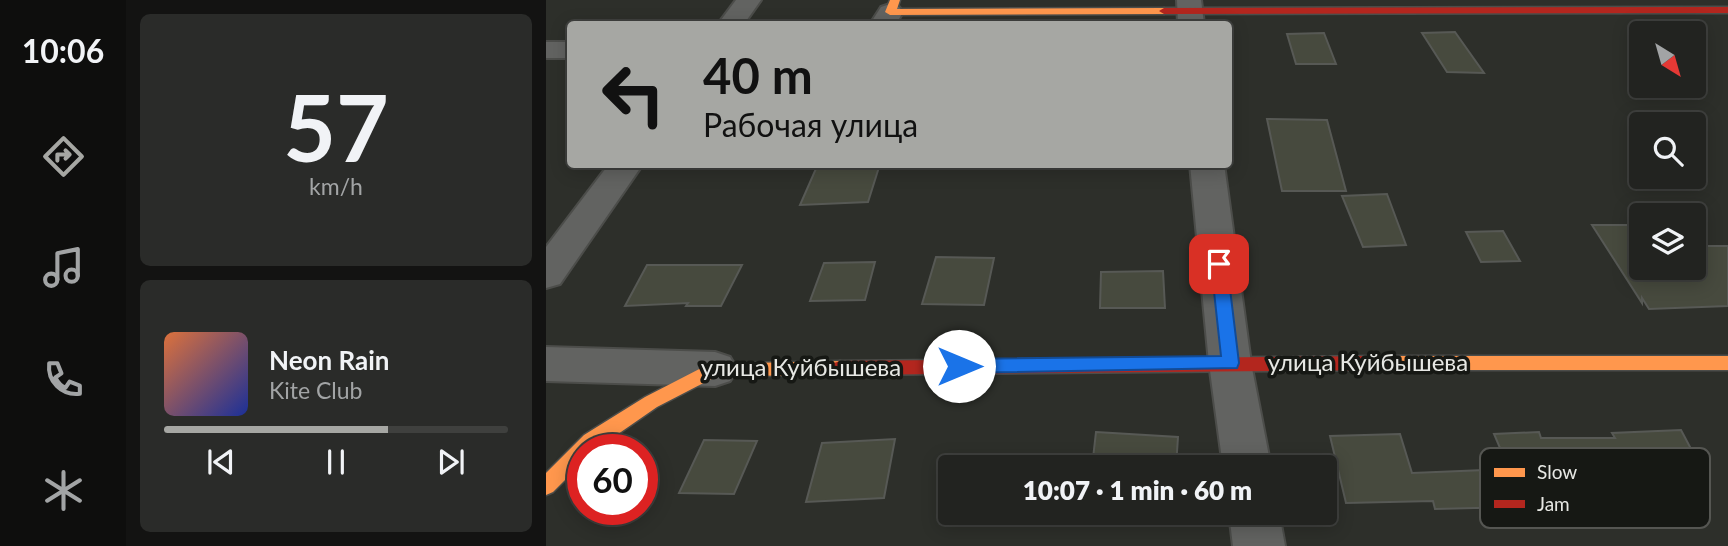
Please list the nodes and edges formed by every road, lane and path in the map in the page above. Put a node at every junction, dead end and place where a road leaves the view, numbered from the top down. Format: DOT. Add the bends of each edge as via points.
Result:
graph roads {
  1 [pos="749,0"];
  2 [pos="1050,6"];
  3 [pos="1728,10"];
  4 [pos="1190,11"];
  5 [pos="889,12"];
  6 [pos="733,21"];
  7 [pos="546,50"];
  8 [pos="567,50"];
  9 [pos="624,168"];
  10 [pos="1208,168"];
  11 [pos="546,274"];
  12 [pos="1230,363"];
  13 [pos="1728,363"];
  14 [pos="546,364"];
  15 [pos="715,369"];
  16 [pos="1245,455"];
  17 [pos="546,486"];
  18 [pos="1256,525"];
  19 [pos="1259,546"];
  1 -- 6 [label="street"];
  2 -- 4 [label="street"];
  2 -- 5 [label="street"];
  3 -- 4 [label="street"];
  7 -- 8 [label="street"];
  9 -- 11 [label="street"];
  10 -- 12 [label="street"];
  12 -- 13 [label="street, улица Куйбышева"];
  12 -- 15 [label="street, улица Куйбышева"];
  12 -- 16 [label="street"];
  14 -- 15 [label="street, улица Куйбышева"];
  15 -- 17 [label="street" via="651,402 591,441"];
  18 -- 19 [label="street"];
}
